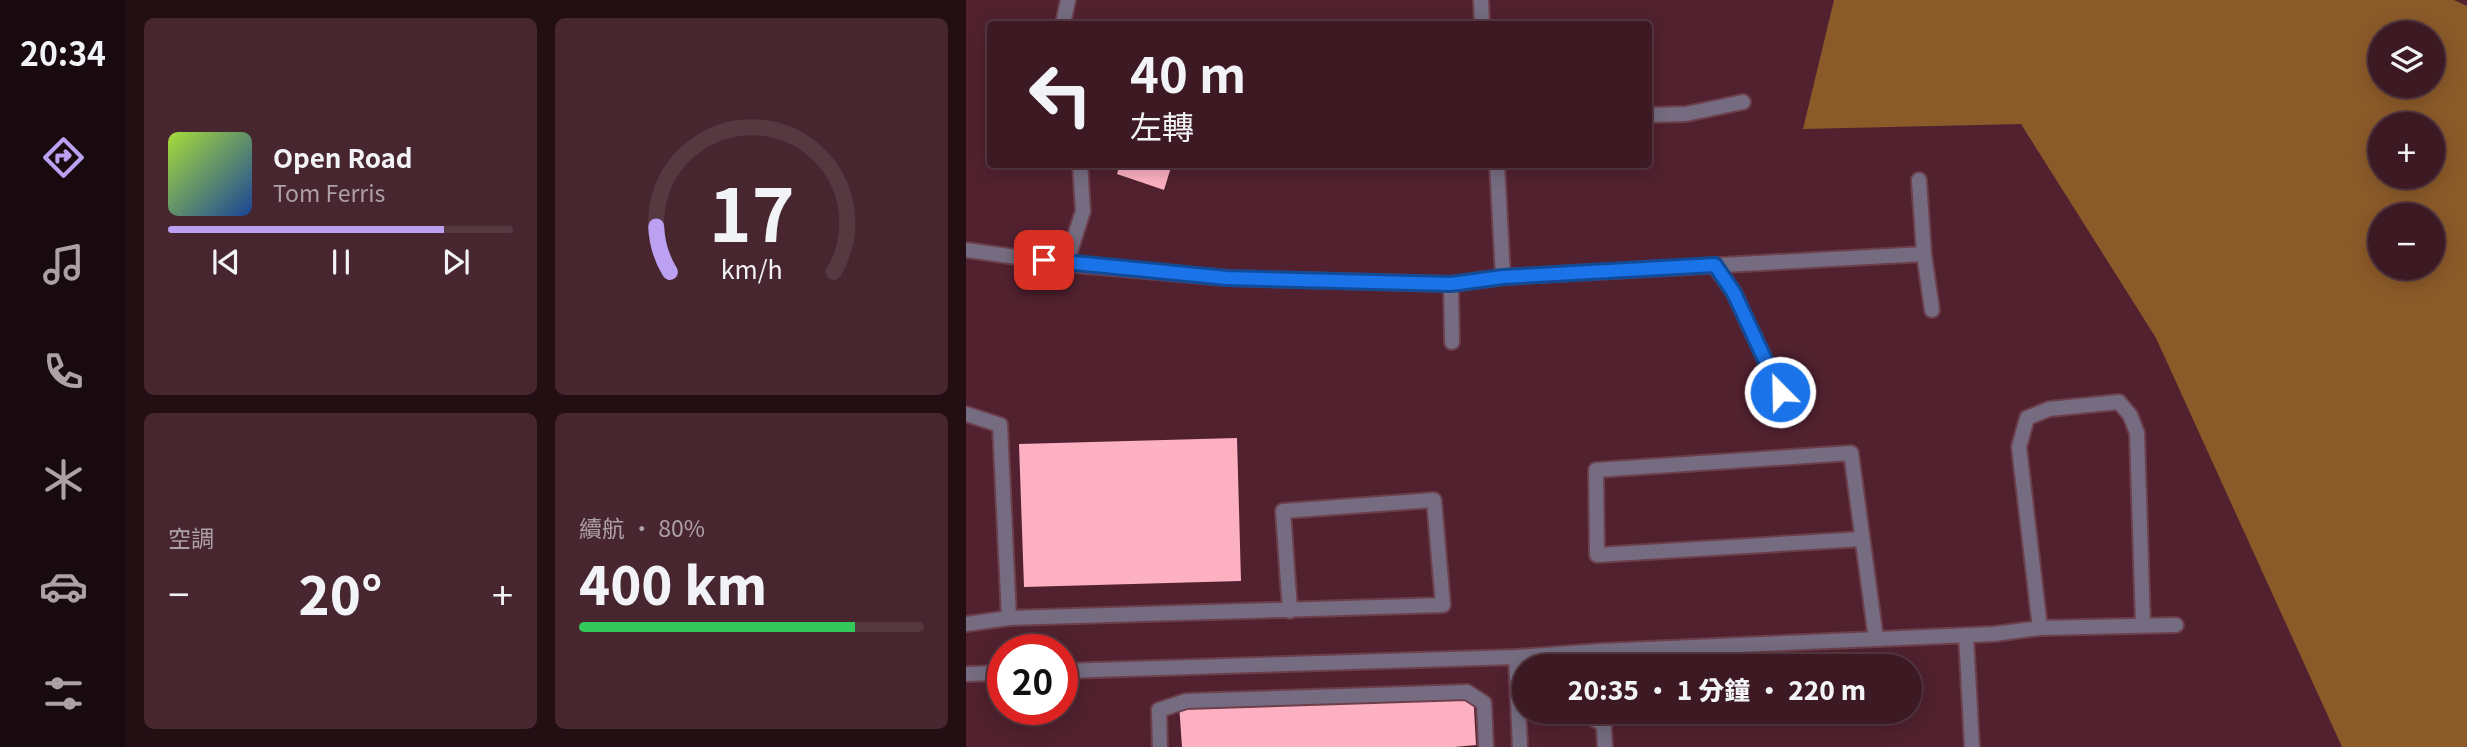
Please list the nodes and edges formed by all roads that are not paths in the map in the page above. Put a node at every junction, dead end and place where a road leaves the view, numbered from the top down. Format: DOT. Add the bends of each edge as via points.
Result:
graph roads {
  1 [pos="1068,0"];
  2 [pos="1481,0"];
  3 [pos="1064,21"];
  4 [pos="1482,21"];
  5 [pos="1743,102"];
  6 [pos="1652,115"];
  7 [pos="1080,168"];
  8 [pos="1497,168"];
  9 [pos="1919,180"];
  10 [pos="966,250"];
  11 [pos="1924,254"];
  12 [pos="1066,264"];
  13 [pos="1715,265"];
  14 [pos="1503,277"];
  15 [pos="1451,284"];
  16 [pos="1932,310"];
  17 [pos="1452,342"];
  18 [pos="1780,392"];
  19 [pos="966,414"];
  20 [pos="1861,539"];
  21 [pos="1290,611"];
  22 [pos="1009,618"];
  23 [pos="966,624"];
  24 [pos="2143,625"];
  25 [pos="2176,625"];
  26 [pos="2040,628"];
  27 [pos="1966,635"];
  28 [pos="1876,639"];
  29 [pos="1600,651"];
  30 [pos="1558,654"];
  31 [pos="1600,654"];
  32 [pos="1512,657"];
  33 [pos="1078,671"];
  34 [pos="987,673"];
  35 [pos="966,674"];
  36 [pos="1520,724"];
  37 [pos="1603,724"];
  38 [pos="1160,747"];
  39 [pos="1486,747"];
  40 [pos="1520,747"];
  41 [pos="1605,747"];
  42 [pos="1972,747"];
  1 -- 3 [label="lane"];
  2 -- 4 [label="lane"];
  5 -- 6 [label="lane" via="1698,112"];
  7 -- 12 [label="lane" via="1083,211"];
  8 -- 14 [label="lane"];
  9 -- 11 [label="lane"];
  10 -- 12 [label="lane"];
  11 -- 13 [label="lane"];
  11 -- 16 [label="lane"];
  12 -- 15 [label="lane" via="1227,278"];
  13 -- 14 [label="lane"];
  13 -- 18 [label="lane" via="1734,293"];
  14 -- 15 [label="lane"];
  15 -- 17 [label="lane"];
  19 -- 22 [label="lane" via="1000,425"];
  20 -- 20 [label="lane" via="1851,453 1596,470 1597,555"];
  20 -- 28 [label="lane"];
  21 -- 21 [label="lane" via="1283,511 1434,500 1443,606"];
  21 -- 22 [label="lane"];
  22 -- 23 [label="lane"];
  24 -- 25 [label="lane"];
  24 -- 26 [label="lane"];
  24 -- 26 [label="lane" via="2137,433 2119,402 2049,409 2027,418 2019,447"];
  26 -- 27 [label="lane"];
  27 -- 28 [label="lane"];
  27 -- 42 [label="lane"];
  28 -- 29 [label="lane"];
  29 -- 30 [label="lane"];
  29 -- 31 [label="lane"];
  32 -- 33 [label="lane"];
  34 -- 35 [label="lane"];
  36 -- 40 [label="lane"];
  37 -- 41 [label="lane"];
  38 -- 39 [label="lane" via="1159,710 1186,701 1467,692 1484,704"];
}
